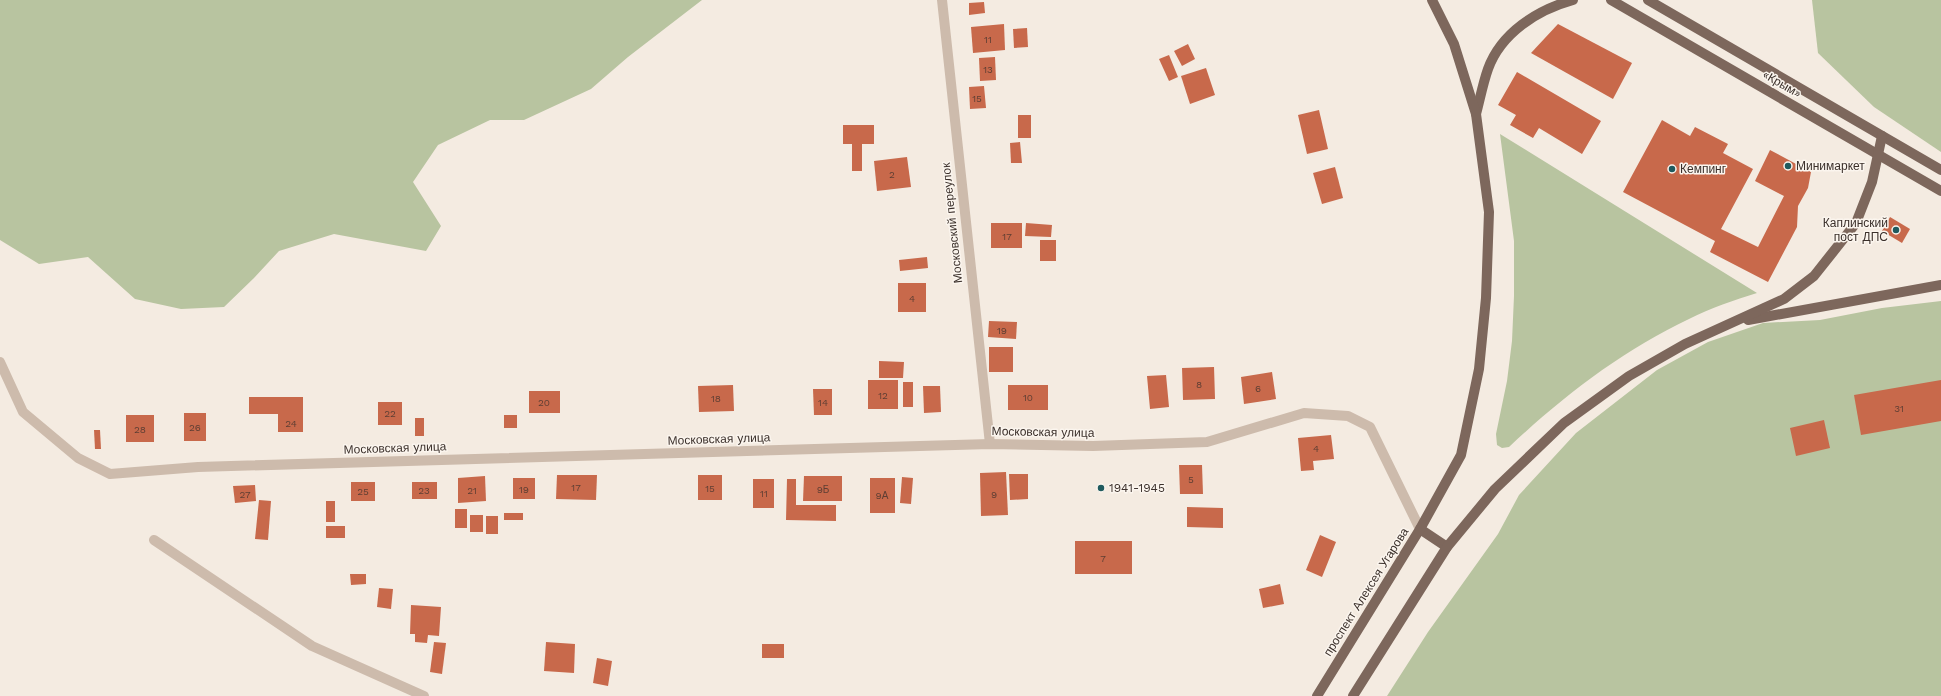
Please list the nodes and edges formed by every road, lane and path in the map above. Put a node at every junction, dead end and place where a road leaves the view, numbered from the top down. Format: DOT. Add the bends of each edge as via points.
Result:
graph roads {
  1 [pos="942,0"];
  2 [pos="1432,0"];
  3 [pos="1573,0"];
  4 [pos="1611,0"];
  5 [pos="1648,0"];
  6 [pos="1476,114"];
  7 [pos="1882,136"];
  8 [pos="1877,154"];
  9 [pos="1941,170"];
  10 [pos="1941,191"];
  11 [pos="1941,285"];
  12 [pos="1734,323"];
  13 [pos="0,362"];
  14 [pos="990,444"];
  15 [pos="1420,529"];
  16 [pos="154,540"];
  17 [pos="1447,547"];
  18 [pos="424,696"];
  19 [pos="1317,696"];
  20 [pos="1353,696"];
  1 -- 14 [label="street, Московский переулок"];
  2 -- 6 [label="main road" via="1454,44"];
  3 -- 6 [label="main road" via="1523,23 1498,49 1488,69"];
  4 -- 8 [label="main road, «Крым»"];
  5 -- 7 [label="main road, «Крым»"];
  6 -- 15 [label="main road" via="1489,212 1480,369 1461,454"];
  7 -- 8 [label="main road"];
  7 -- 9 [label="main road, «Крым»"];
  8 -- 10 [label="main road, «Крым»"];
  8 -- 12 [label="main road" via="1872,182 1856,223 1814,276 1784,299"];
  11 -- 12 [label="main road"];
  12 -- 17 [label="main road" via="1685,344 1629,376 1564,423 1495,488"];
  13 -- 14 [label="street, Московская улица" via="23,412 78,458 110,474 198,467"];
  14 -- 15 [label="street, Московская улица" via="1093,446 1207,442 1304,413 1348,416 1370,427"];
  15 -- 17 [label="main road, проспект Алексея Угарова"];
  15 -- 19 [label="main road, проспект Алексея Угарова"];
  16 -- 18 [label="street" via="312,646"];
  17 -- 20 [label="main road"];
}
